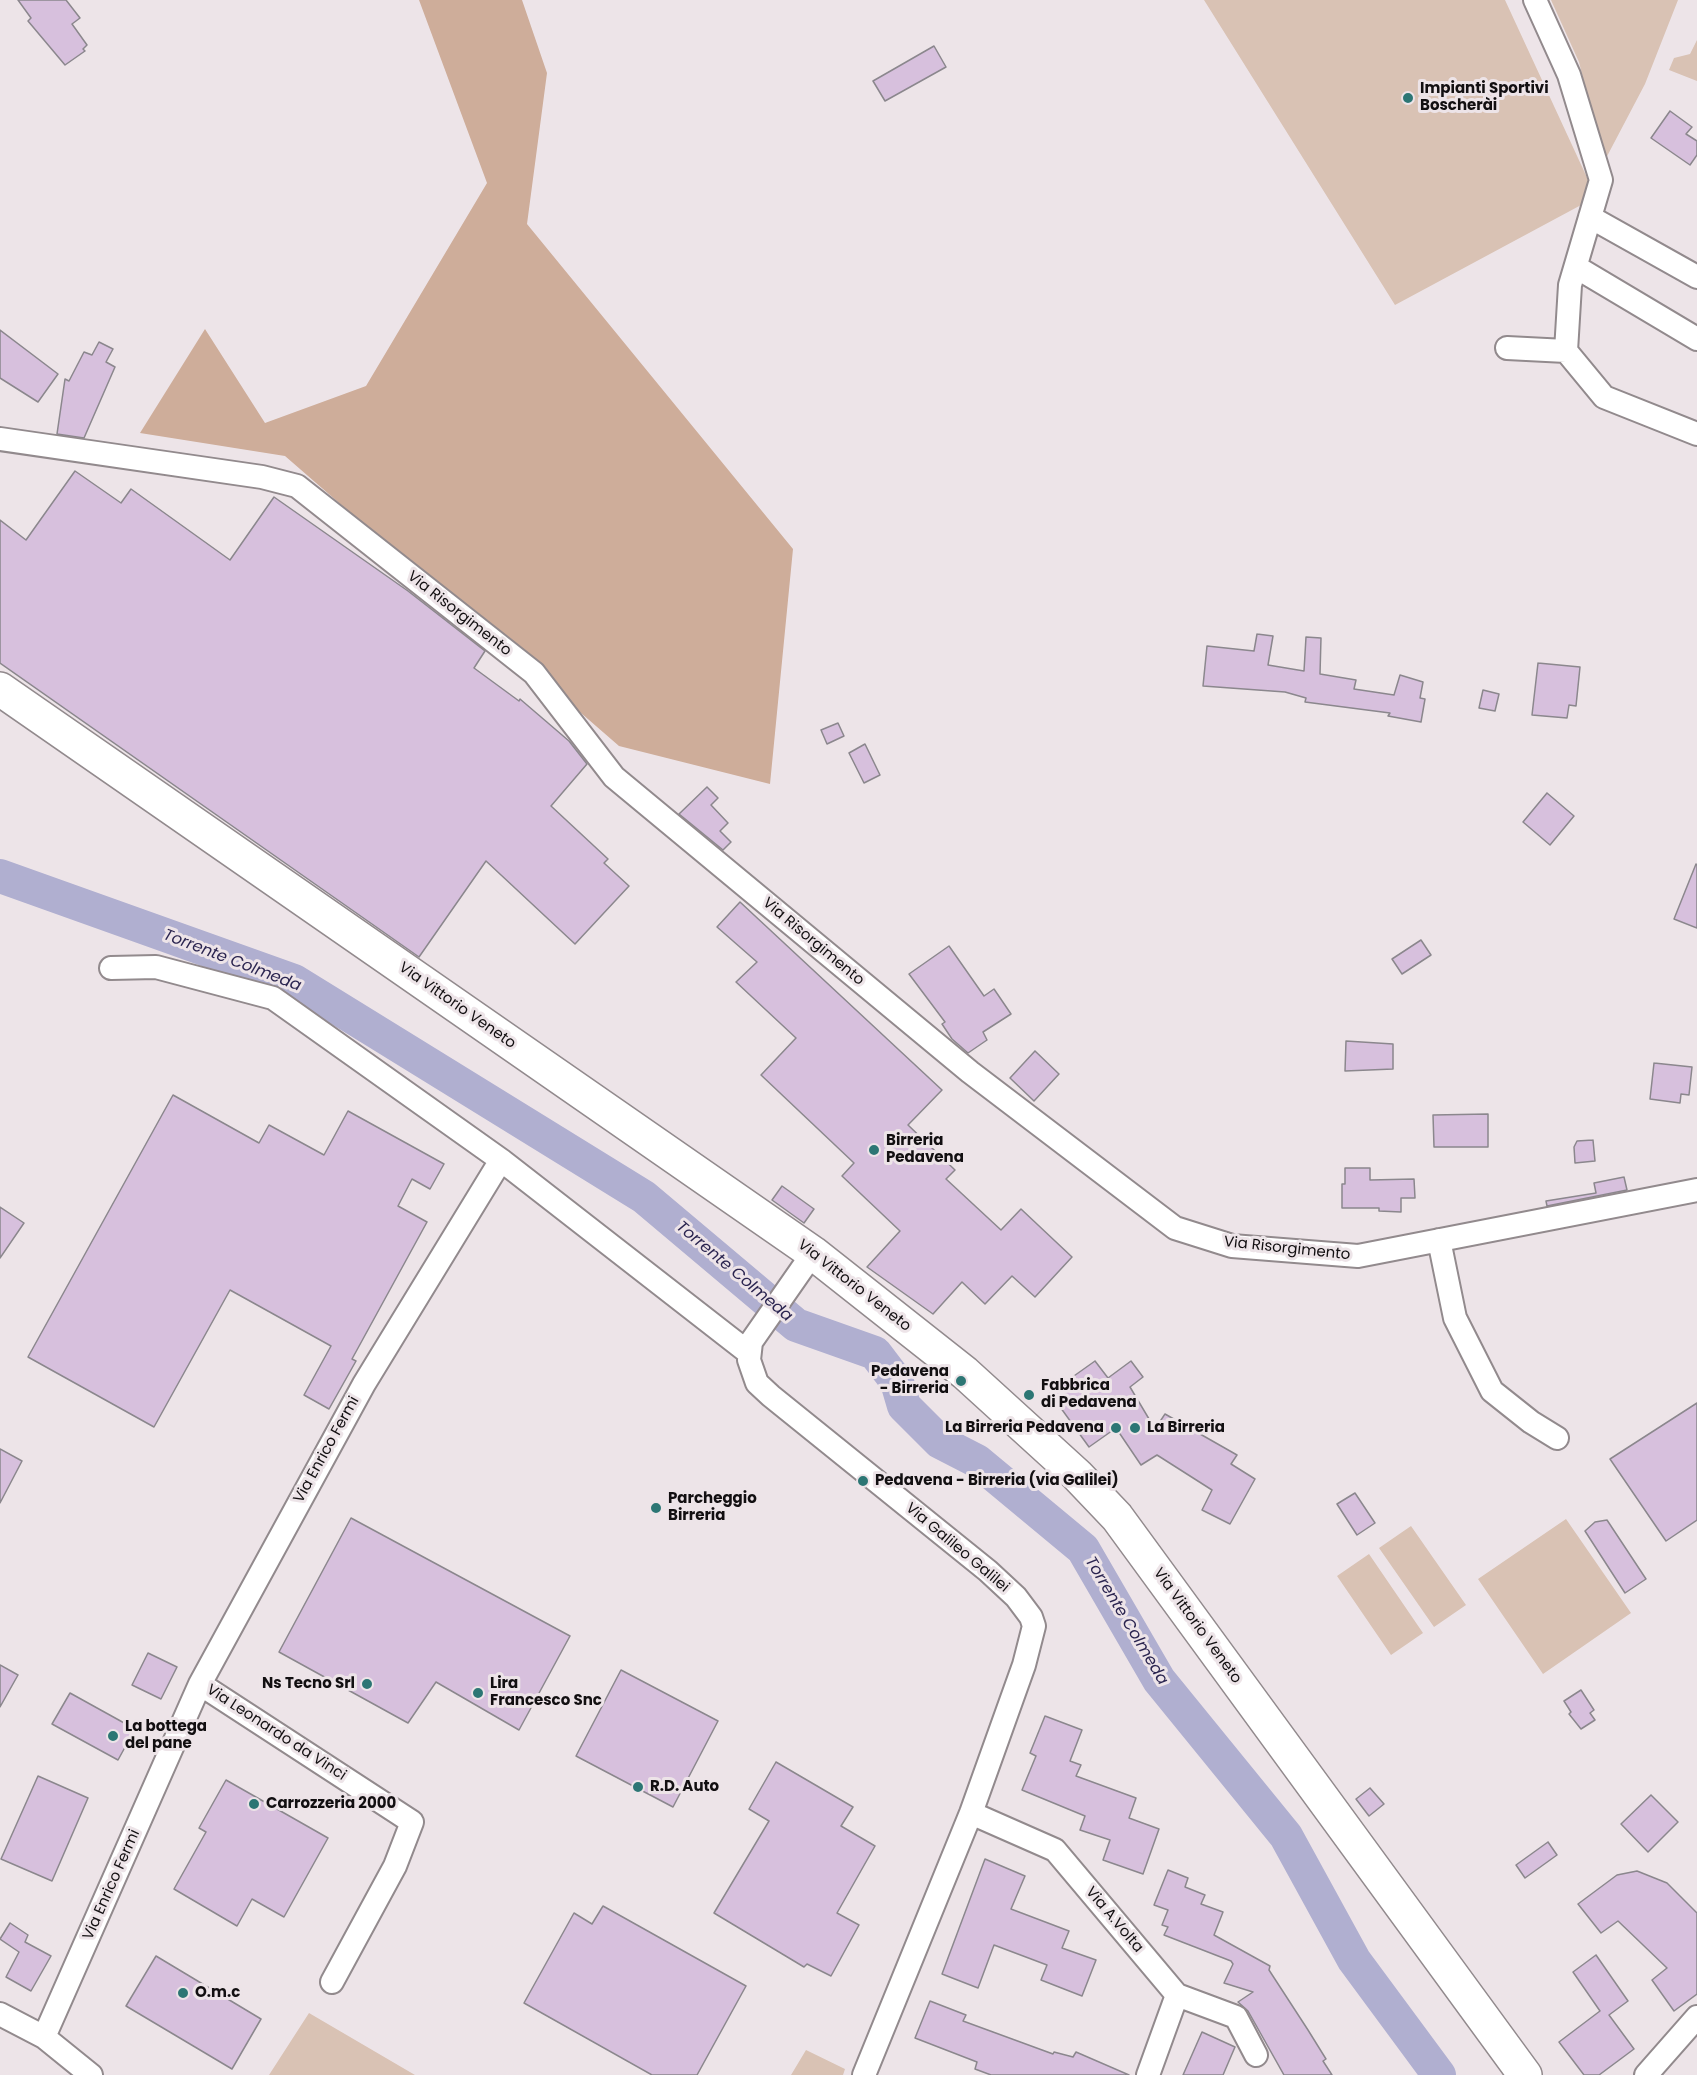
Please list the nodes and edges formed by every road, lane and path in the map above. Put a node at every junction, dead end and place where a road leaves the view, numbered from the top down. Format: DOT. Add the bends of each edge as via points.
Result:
graph roads {
  1 [pos="1534,0"];
  2 [pos="1590,217"];
  3 [pos="1576,267"];
  4 [pos="1697,277"];
  5 [pos="1697,339"];
  6 [pos="1507,348"];
  7 [pos="1566,351"];
  8 [pos="1697,434"];
  9 [pos="0,439"];
  10 [pos="0,689"];
  11 [pos="111,968"];
  12 [pos="501,1160"];
  13 [pos="1697,1190"];
  14 [pos="1439,1240"];
  15 [pos="813,1253"];
  16 [pos="752,1344"];
  17 [pos="1557,1438"];
  18 [pos="200,1684"];
  19 [pos="970,1813"];
  20 [pos="332,1982"];
  21 [pos="1177,1995"];
  22 [pos="0,2014"];
  23 [pos="1697,2017"];
  24 [pos="44,2037"];
  25 [pos="1256,2055"];
  26 [pos="92,2075"];
  27 [pos="864,2075"];
  28 [pos="1148,2075"];
  29 [pos="1525,2075"];
  30 [pos="1646,2075"];
  1 -- 2 [label="street" via="1569,75 1601,180"];
  2 -- 3 [label="street"];
  2 -- 4 [label="street"];
  3 -- 5 [label="street"];
  3 -- 7 [label="street" via="1570,285"];
  6 -- 7 [label="street"];
  7 -- 8 [label="street" via="1604,397"];
  9 -- 14 [label="street, Via Risorgimento" via="262,477 297,486 534,673 614,777 970,1072 1175,1228 1232,1246 1358,1257"];
  10 -- 15 [label="main road, Via Vittorio Veneto"];
  11 -- 12 [label="street" via="156,966 273,998"];
  12 -- 16 [label="street"];
  12 -- 18 [label="street, Via Enrico Fermi" via="364,1384"];
  13 -- 14 [label="street, Via Risorgimento"];
  14 -- 17 [label="street" via="1455,1318 1492,1391"];
  15 -- 16 [label="street"];
  15 -- 29 [label="main road, Via Vittorio Veneto" via="965,1373 1117,1517"];
  16 -- 19 [label="street, Via Galileo Galilei" via="753,1375 771,1396 988,1571 1031,1617 1033,1636 1024,1665"];
  18 -- 20 [label="street, Via Leonardo da Vinci" via="412,1822 395,1866"];
  18 -- 24 [label="street, Via Enrico Fermi"];
  19 -- 21 [label="street, Via A.Volta" via="1055,1850"];
  19 -- 27 [label="street, Via Galileo Galilei"];
  21 -- 25 [label="street" via="1236,2016"];
  21 -- 28 [label="street"];
  22 -- 24 [label="street"];
  23 -- 30 [label="street"];
  24 -- 26 [label="street"];
}
